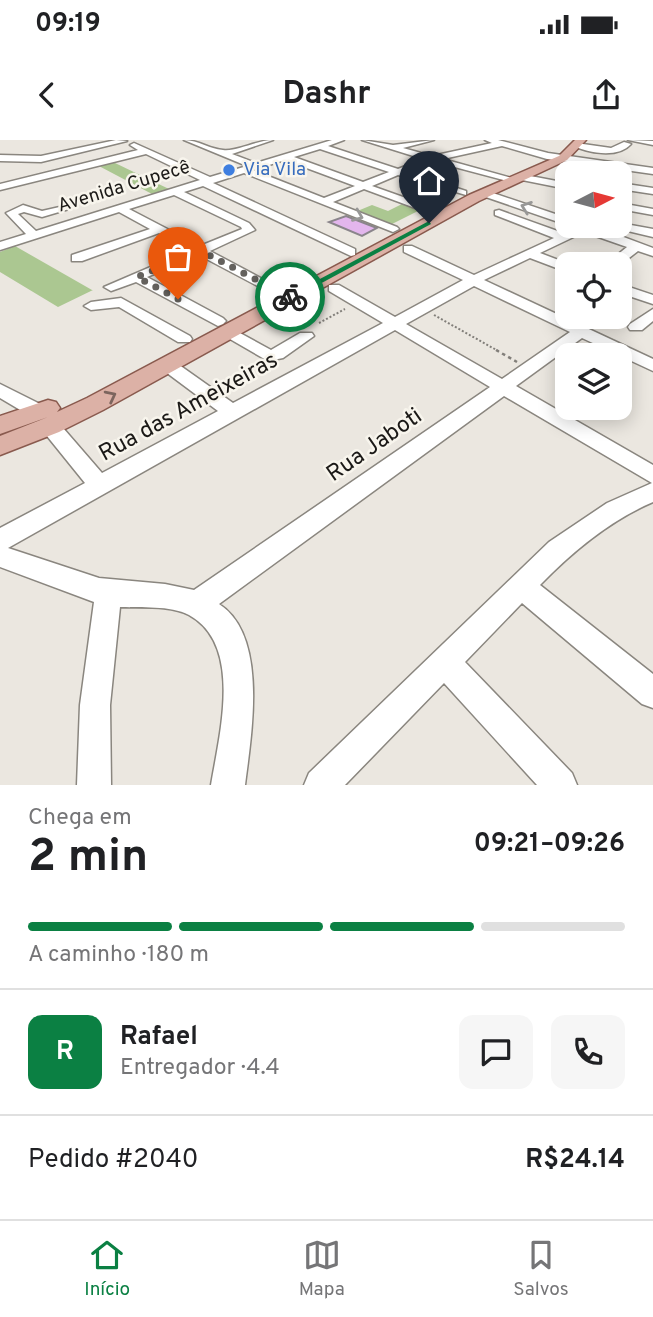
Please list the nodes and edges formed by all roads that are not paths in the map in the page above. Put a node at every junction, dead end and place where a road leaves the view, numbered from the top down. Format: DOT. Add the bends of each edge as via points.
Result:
graph roads {
  1 [pos="123,140"];
  2 [pos="206,140"];
  3 [pos="269,140"];
  4 [pos="340,140"];
  5 [pos="366,140"];
  6 [pos="430,140"];
  7 [pos="489,140"];
  8 [pos="528,140"];
  9 [pos="192,141"];
  10 [pos="578,142"];
  11 [pos="629,142"];
  12 [pos="653,143"];
  13 [pos="500,144"];
  14 [pos="319,146"];
  15 [pos="557,146"];
  16 [pos="39,147"];
  17 [pos="391,147"];
  18 [pos="518,149"];
  19 [pos="146,151"];
  20 [pos="222,154"];
  21 [pos="547,156"];
  22 [pos="285,157"];
  23 [pos="0,158"];
  24 [pos="563,158"];
  25 [pos="430,159"];
  26 [pos="15,160"];
  27 [pos="577,161"];
  28 [pos="0,167"];
  29 [pos="249,168"];
  30 [pos="653,169"];
  31 [pos="632,170"];
  32 [pos="396,171"];
  33 [pos="205,181"];
  34 [pos="503,182"];
  35 [pos="361,185"];
  36 [pos="555,185"];
  37 [pos="0,187"];
  38 [pos="632,188"];
  39 [pos="174,191"];
  40 [pos="653,191"];
  41 [pos="463,193"];
  42 [pos="323,202"];
  43 [pos="91,208"];
  44 [pos="632,208"];
  45 [pos="121,210"];
  46 [pos="430,210"];
  47 [pos="653,212"];
  48 [pos="499,213"];
  49 [pos="103,214"];
  50 [pos="555,214"];
  51 [pos="83,224"];
  52 [pos="555,224"];
  53 [pos="160,229"];
  54 [pos="393,229"];
  55 [pos="632,229"];
  56 [pos="29,231"];
  57 [pos="653,233"];
  58 [pos="559,238"];
  59 [pos="610,238"];
  60 [pos="0,246"];
  61 [pos="636,246"];
  62 [pos="408,249"];
  63 [pos="201,251"];
  64 [pos="351,251"];
  65 [pos="628,252"];
  66 [pos="653,252"];
  67 [pos="530,254"];
  68 [pos="78,258"];
  69 [pos="555,263"];
  70 [pos="137,277"];
  71 [pos="474,280"];
  72 [pos="111,287"];
  73 [pos="334,288"];
  74 [pos="632,292"];
  75 [pos="283,294"];
  76 [pos="653,300"];
  77 [pos="91,306"];
  78 [pos="653,314"];
  79 [pos="396,322"];
  80 [pos="224,326"];
  81 [pos="636,327"];
  82 [pos="582,331"];
  83 [pos="306,337"];
  84 [pos="184,339"];
  85 [pos="169,366"];
  86 [pos="653,366"];
  87 [pos="505,387"];
  88 [pos="0,390"];
  89 [pos="232,412"];
  90 [pos="45,419"];
  91 [pos="0,425"];
  92 [pos="0,446"];
  93 [pos="653,475"];
  94 [pos="99,485"];
  95 [pos="653,492"];
  96 [pos="0,540"];
  97 [pos="0,556"];
  98 [pos="523,587"];
  99 [pos="108,593"];
  100 [pos="197,604"];
  101 [pos="445,662"];
  102 [pos="653,693"];
  103 [pos="94,785"];
  104 [pos="228,785"];
  105 [pos="321,785"];
  106 [pos="560,785"];
  1 -- 19 [label="street"];
  1 -- 26 [label="street" via="47,158"];
  2 -- 9 [label="street"];
  3 -- 20 [label="street"];
  4 -- 14 [label="street, Avenida Cupecê"];
  5 -- 17 [label="street"];
  6 -- 17 [label="street"];
  7 -- 13 [label="street"];
  8 -- 18 [label="street"];
  9 -- 20 [label="street"];
  10 -- 11 [label="street" via="617,150"];
  10 -- 24 [label="main road"];
  11 -- 12 [label="street"];
  13 -- 18 [label="street"];
  13 -- 25 [label="street"];
  14 -- 22 [label="street, Avenida Cupecê"];
  14 -- 32 [label="street"];
  15 -- 21 [label="main road"];
  16 -- 26 [label="street"];
  17 -- 25 [label="street"];
  18 -- 21 [label="street"];
  19 -- 33 [label="street"];
  19 -- 37 [label="street"];
  20 -- 29 [label="street"];
  21 -- 24 [label="street"];
  21 -- 34 [label="main road"];
  22 -- 29 [label="street, Avenida Cupecê"];
  22 -- 35 [label="street"];
  23 -- 26 [label="street"];
  24 -- 27 [label="street"];
  24 -- 34 [label="main road"];
  25 -- 32 [label="street"];
  25 -- 34 [label="street"];
  26 -- 28 [label="street"];
  29 -- 33 [label="street, Avenida Cupecê"];
  29 -- 42 [label="street"];
  30 -- 31 [label="street"];
  32 -- 35 [label="street"];
  32 -- 41 [label="street"];
  33 -- 39 [label="street, Avenida Cupecê"];
  33 -- 64 [label="street"];
  34 -- 36 [label="street"];
  34 -- 41 [label="main road"];
  50 -- 34 [label="street, one-way"];
  34 -- 75 [label="main road"];
  35 -- 42 [label="street"];
  35 -- 46 [label="street"];
  38 -- 40 [label="street"];
  39 -- 45 [label="street, Avenida Cupecê"];
  39 -- 63 [label="street" via="249,228 247,233"];
  41 -- 46 [label="main road"];
  42 -- 54 [label="street, one-way"];
  43 -- 49 [label="street"];
  44 -- 47 [label="street"];
  45 -- 49 [label="street, Avenida Cupecê"];
  45 -- 51 [label="street"];
  45 -- 53 [label="street"];
  46 -- 54 [label="main road"];
  48 -- 52 [label="street"];
  49 -- 56 [label="street, Avenida Cupecê"];
  53 -- 63 [label="street"];
  53 -- 68 [label="street"];
  54 -- 64 [label="main road"];
  55 -- 57 [label="street"];
  56 -- 56 [label="street" via="68,211 42,214 27,208 11,213"];
  56 -- 60 [label="street, Avenida Cupecê"];
  58 -- 67 [label="street, Rua das Ameixeiras"];
  59 -- 61 [label="street"];
  61 -- 65 [label="street"];
  61 -- 66 [label="street"];
  62 -- 71 [label="street"];
  63 -- 70 [label="street"];
  63 -- 75 [label="street"];
  64 -- 75 [label="main road"];
  67 -- 69 [label="street"];
  67 -- 71 [label="street, Rua das Ameixeiras"];
  70 -- 72 [label="street"];
  70 -- 80 [label="street"];
  71 -- 79 [label="street, Rua das Ameixeiras"];
  71 -- 82 [label="street"];
  73 -- 79 [label="street"];
  74 -- 76 [label="street"];
  75 -- 80 [label="main road"];
  77 -- 84 [label="street" via="121,302"];
  78 -- 81 [label="street"];
  79 -- 87 [label="street"];
  79 -- 89 [label="street, Rua das Ameixeiras"];
  80 -- 83 [label="street" via="268,356"];
  80 -- 84 [label="main road"];
  80 -- 85 [label="main road"];
  82 -- 86 [label="street"];
  82 -- 87 [label="street, Rua Jaboti"];
  84 -- 90 [label="main road"];
  85 -- 89 [label="street"];
  90 -- 85 [label="main road, one-way"];
  87 -- 93 [label="street"];
  87 -- 100 [label="street, Rua Jaboti"];
  88 -- 90 [label="street"];
  89 -- 94 [label="street, Rua das Ameixeiras"];
  90 -- 91 [label="main road"];
  90 -- 92 [label="main road"];
  90 -- 94 [label="street"];
  94 -- 96 [label="street, Rua das Ameixeiras"];
  95 -- 98 [label="street" via="592,523"];
  97 -- 99 [label="street"];
  98 -- 101 [label="street"];
  98 -- 102 [label="street"];
  99 -- 100 [label="street"];
  99 -- 103 [label="street" via="95,705"];
  100 -- 104 [label="street" via="224,629 236,663 237,708"];
  101 -- 105 [label="street"];
  101 -- 106 [label="street"];
}
